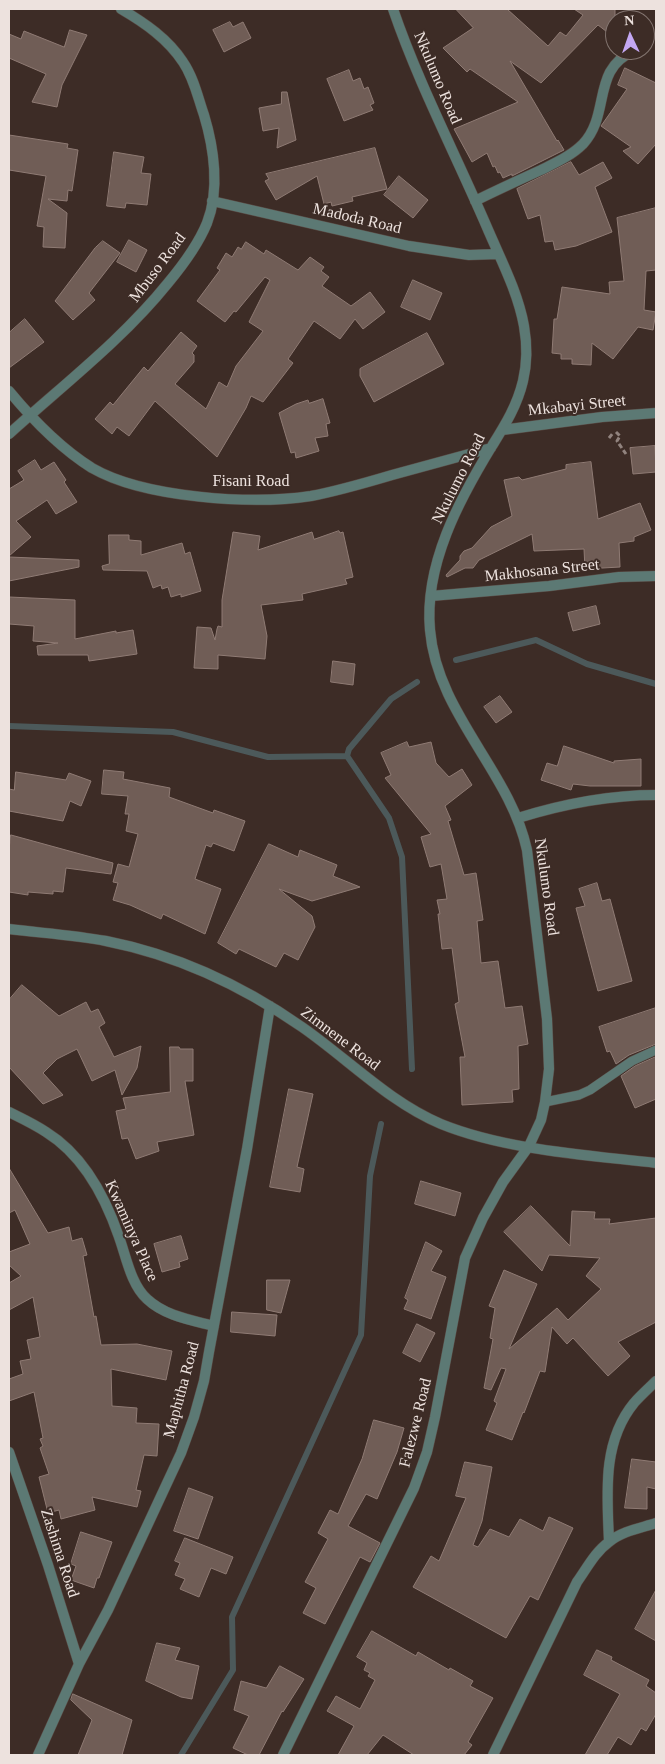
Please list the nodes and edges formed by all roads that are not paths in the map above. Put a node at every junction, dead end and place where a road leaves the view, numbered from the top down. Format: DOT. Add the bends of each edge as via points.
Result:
graph roads {
  1 [pos="121,9"];
  2 [pos="393,9"];
  3 [pos="619,60"];
  4 [pos="475,200"];
  5 [pos="212,201"];
  6 [pos="498,254"];
  7 [pos="9,391"];
  8 [pos="656,413"];
  9 [pos="29,415"];
  10 [pos="502,430"];
  11 [pos="9,434"];
  12 [pos="491,448"];
  13 [pos="656,576"];
  14 [pos="431,596"];
  15 [pos="656,795"];
  16 [pos="518,818"];
  17 [pos="9,929"];
  18 [pos="270,1006"];
  19 [pos="656,1050"];
  20 [pos="545,1102"];
  21 [pos="9,1112"];
  22 [pos="529,1146"];
  23 [pos="656,1163"];
  24 [pos="214,1326"];
  25 [pos="656,1381"];
  26 [pos="9,1452"];
  27 [pos="656,1523"];
  28 [pos="609,1541"];
  29 [pos="79,1664"];
  30 [pos="38,1755"];
  31 [pos="283,1755"];
  32 [pos="493,1755"];
  1 -- 5 [label="street, Mbuso Road" via="166,41 184,63 194,84 213,157"];
  2 -- 4 [label="street, Nkulumo Road" via="408,52"];
  3 -- 4 [label="street" via="612,67 605,84 595,126 582,145 556,162"];
  4 -- 6 [label="street, Nkulumo Road"];
  5 -- 6 [label="street, Madoda Road" via="409,246 470,255"];
  5 -- 9 [label="street, Mbuso Road" via="198,241 156,298 135,322"];
  6 -- 10 [label="street, Nkulumo Road" via="517,298 526,354 517,402"];
  7 -- 9 [label="street, Fisani Road"];
  8 -- 10 [label="street, Mkabayi Street"];
  9 -- 11 [label="street, Mbuso Road"];
  9 -- 12 [label="street, Fisani Road" via="73,455 117,480 169,493 205,497 286,499 312,496"];
  10 -- 12 [label="street, Nkulumo Road"];
  12 -- 14 [label="street, Nkulumo Road" via="452,518"];
  13 -- 14 [label="street, Makhosana Street"];
  14 -- 16 [label="street, Nkulumo Road" via="433,650 444,682 467,731"];
  15 -- 16 [label="street" via="566,804"];
  16 -- 20 [label="street, Nkulumo Road" via="527,850 547,1019 549,1069"];
  17 -- 18 [label="street, Zimnene Road" via="105,941 172,959 215,976"];
  18 -- 22 [label="street, Zimnene Road" via="382,1089 440,1123 477,1136"];
  18 -- 24 [label="street, Maphitha Road"];
  19 -- 20 [label="lane" via="632,1061 590,1090"];
  20 -- 22 [label="street, Nkulumo Road"];
  21 -- 24 [label="street, Kwaminya Place" via="47,1133 89,1172 103,1198 135,1282 146,1299 176,1317"];
  22 -- 23 [label="street, Zimnene Road"];
  22 -- 31 [label="street, Falezwe Road" via="503,1182 466,1258 435,1417 414,1488"];
  24 -- 29 [label="street, Maphitha Road" via="204,1381 181,1453 108,1610"];
  25 -- 28 [label="street" via="634,1403 615,1435 607,1489"];
  26 -- 29 [label="street, Zashima Road"];
  27 -- 28 [label="street"];
  28 -- 32 [label="street" via="577,1582"];
  29 -- 30 [label="street, Maphitha Road"];
}
